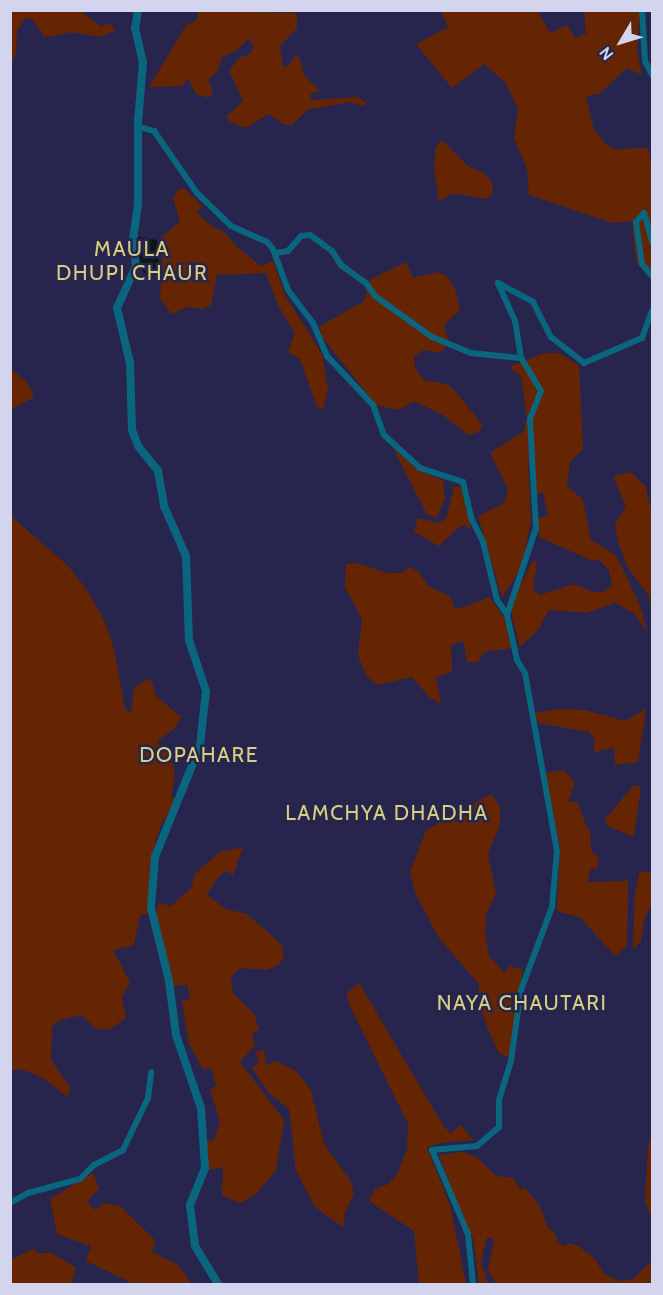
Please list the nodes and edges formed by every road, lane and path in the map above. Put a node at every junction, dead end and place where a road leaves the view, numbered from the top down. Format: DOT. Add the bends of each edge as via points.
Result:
graph roads {
  1 [pos="138,10"];
  2 [pos="642,10"];
  3 [pos="652,75"];
  4 [pos="139,127"];
  5 [pos="652,242"];
  6 [pos="276,253"];
  7 [pos="652,276"];
  8 [pos="652,311"];
  9 [pos="520,358"];
  10 [pos="507,615"];
  11 [pos="152,1072"];
  12 [pos="10,1203"];
  13 [pos="218,1284"];
  14 [pos="473,1284"];
  1 -- 4 [label="street" via="135,28 143,63"];
  2 -- 3 [label="street" via="645,61"];
  4 -- 6 [label="street" via="154,131 197,193 231,226 267,242"];
  4 -- 13 [label="street" via="138,204 133,241 136,266 117,308 130,363 132,430 138,446 158,471 164,506 186,556 189,640 206,691 200,746 155,857 151,908 169,981 176,1035 201,1108 205,1168 190,1205 195,1246"];
  5 -- 7 [label="street" via="644,213 636,222 642,264"];
  6 -- 9 [label="street" via="288,251 301,236 310,235 332,251 375,296 432,337 471,353"];
  6 -- 10 [label="street" via="288,290 313,323 327,356 373,405 384,435 420,468 463,482 497,600"];
  8 -- 9 [label="street" via="642,338 584,363 551,337 533,302 498,283 515,321"];
  9 -- 10 [label="street" via="541,391 530,419 536,528"];
  10 -- 14 [label="street" via="538,735 544,794 557,852 552,907 521,990 512,1061 499,1100 499,1127 477,1146 432,1150 468,1234"];
  11 -- 12 [label="street" via="148,1098 123,1150 94,1165 80,1179 27,1193"];
}
